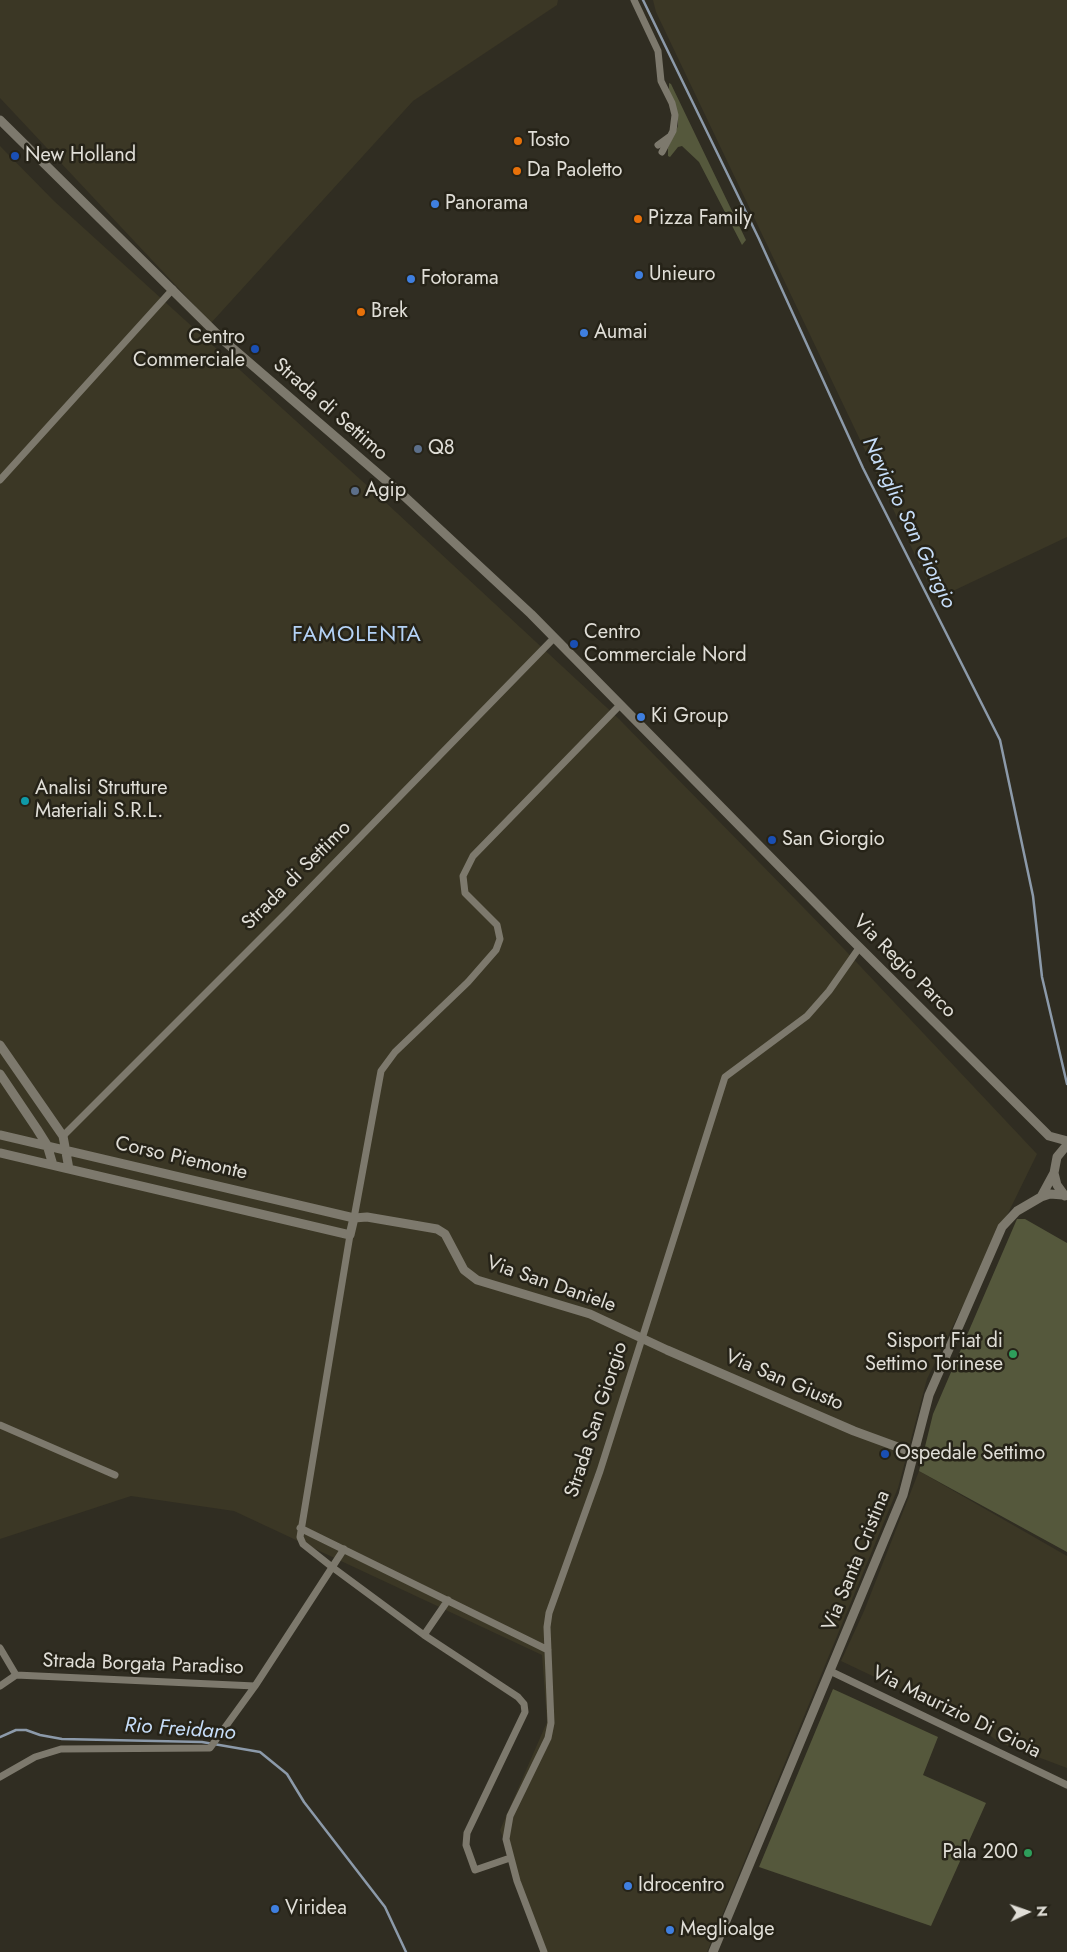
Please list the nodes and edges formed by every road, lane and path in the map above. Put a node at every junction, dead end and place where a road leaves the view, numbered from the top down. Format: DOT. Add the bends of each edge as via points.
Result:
graph roads {
  1 [pos="634,0"];
  2 [pos="0,120"];
  3 [pos="660,148"];
  4 [pos="173,289"];
  5 [pos="0,480"];
  6 [pos="554,638"];
  7 [pos="619,706"];
  8 [pos="736,823"];
  9 [pos="859,948"];
  10 [pos="0,1047"];
  11 [pos="0,1074"];
  12 [pos="0,1135"];
  13 [pos="63,1136"];
  14 [pos="1049,1136"];
  15 [pos="1067,1143"];
  16 [pos="47,1145"];
  17 [pos="67,1150"];
  18 [pos="0,1153"];
  19 [pos="1057,1157"];
  20 [pos="53,1165"];
  21 [pos="69,1169"];
  22 [pos="1054,1173"];
  23 [pos="1065,1196"];
  24 [pos="263,1197"];
  25 [pos="1041,1197"];
  26 [pos="259,1214"];
  27 [pos="354,1218"];
  28 [pos="350,1235"];
  29 [pos="642,1338"];
  30 [pos="0,1425"];
  31 [pos="914,1453"];
  32 [pos="115,1475"];
  33 [pos="300,1528"];
  34 [pos="344,1549"];
  35 [pos="332,1567"];
  36 [pos="448,1600"];
  37 [pos="424,1635"];
  38 [pos="0,1648"];
  39 [pos="548,1650"];
  40 [pos="830,1671"];
  41 [pos="16,1676"];
  42 [pos="0,1686"];
  43 [pos="255,1686"];
  44 [pos="0,1777"];
  45 [pos="1067,1784"];
  46 [pos="510,1858"];
  47 [pos="544,1952"];
  48 [pos="713,1952"];
  1 -- 3 [label="street" via="658,50 661,81 672,103 674,126"];
  2 -- 4 [label="street, Strada di Settimo"];
  4 -- 5 [label="street"];
  4 -- 6 [label="street, Strada di Settimo" via="223,340 404,496"];
  6 -- 7 [label="street, Strada di Settimo"];
  6 -- 13 [label="street, Strada di Settimo"];
  7 -- 8 [label="street, Strada di Settimo"];
  7 -- 27 [label="street" via="473,856 463,876 465,893 497,925 500,939 496,950 468,982 395,1052 381,1070"];
  8 -- 9 [label="street, Via Regio Parco"];
  9 -- 14 [label="street, Via Regio Parco"];
  9 -- 29 [label="street, Strada San Giorgio" via="807,1016 725,1077"];
  10 -- 13 [label="street"];
  11 -- 16 [label="street"];
  12 -- 16 [label="street, Corso Piemonte"];
  13 -- 17 [label="street"];
  14 -- 15 [label="street, Via Regio Parco"];
  14 -- 19 [label="street, Via Regio Parco"];
  15 -- 19 [label="street"];
  16 -- 17 [label="street, Corso Piemonte"];
  16 -- 20 [label="street"];
  17 -- 21 [label="street"];
  17 -- 24 [label="street, Corso Piemonte"];
  18 -- 20 [label="street, Corso Piemonte"];
  19 -- 22 [label="street"];
  20 -- 21 [label="street, Corso Piemonte"];
  21 -- 26 [label="street, Corso Piemonte"];
  22 -- 23 [label="street" via="1056,1184"];
  22 -- 25 [label="street"];
  23 -- 25 [label="street, Via Santa Cristina" via="1050,1194"];
  24 -- 26 [label="street"];
  24 -- 27 [label="street, Corso Piemonte"];
  25 -- 31 [label="street, Via Santa Cristina" via="1017,1211 1002,1227 929,1395"];
  26 -- 28 [label="street, Corso Piemonte"];
  27 -- 28 [label="street"];
  27 -- 29 [label="street, Via San Daniele" via="367,1217 437,1229 446,1234 464,1270 474,1279 590,1314"];
  28 -- 33 [label="street"];
  29 -- 31 [label="street, Via San Giusto" via="854,1431"];
  29 -- 39 [label="street, Strada San Giorgio" via="600,1471 549,1613"];
  30 -- 32 [label="street"];
  31 -- 40 [label="street, Via Santa Cristina" via="904,1495"];
  33 -- 34 [label="street"];
  33 -- 35 [label="street" via="303,1544"];
  34 -- 35 [label="street, Strada Borgata Paradiso"];
  34 -- 36 [label="street"];
  35 -- 37 [label="street"];
  35 -- 43 [label="street, Strada Borgata Paradiso"];
  36 -- 37 [label="street"];
  36 -- 39 [label="street"];
  37 -- 46 [label="street" via="524,1704 525,1712 467,1833 466,1845 475,1870"];
  38 -- 41 [label="street, Strada Borgata Paradiso"];
  39 -- 46 [label="street, Strada San Giorgio" via="551,1723 548,1738 510,1816 506,1839"];
  40 -- 45 [label="street, Via Maurizio Di Gioia"];
  40 -- 48 [label="street, Via Santa Cristina"];
  41 -- 42 [label="street, Strada Borgata Paradiso"];
  41 -- 43 [label="street, Strada Borgata Paradiso"];
  43 -- 44 [label="street" via="210,1748 61,1749 35,1757"];
  46 -- 47 [label="street, Strada San Giorgio"];
}
